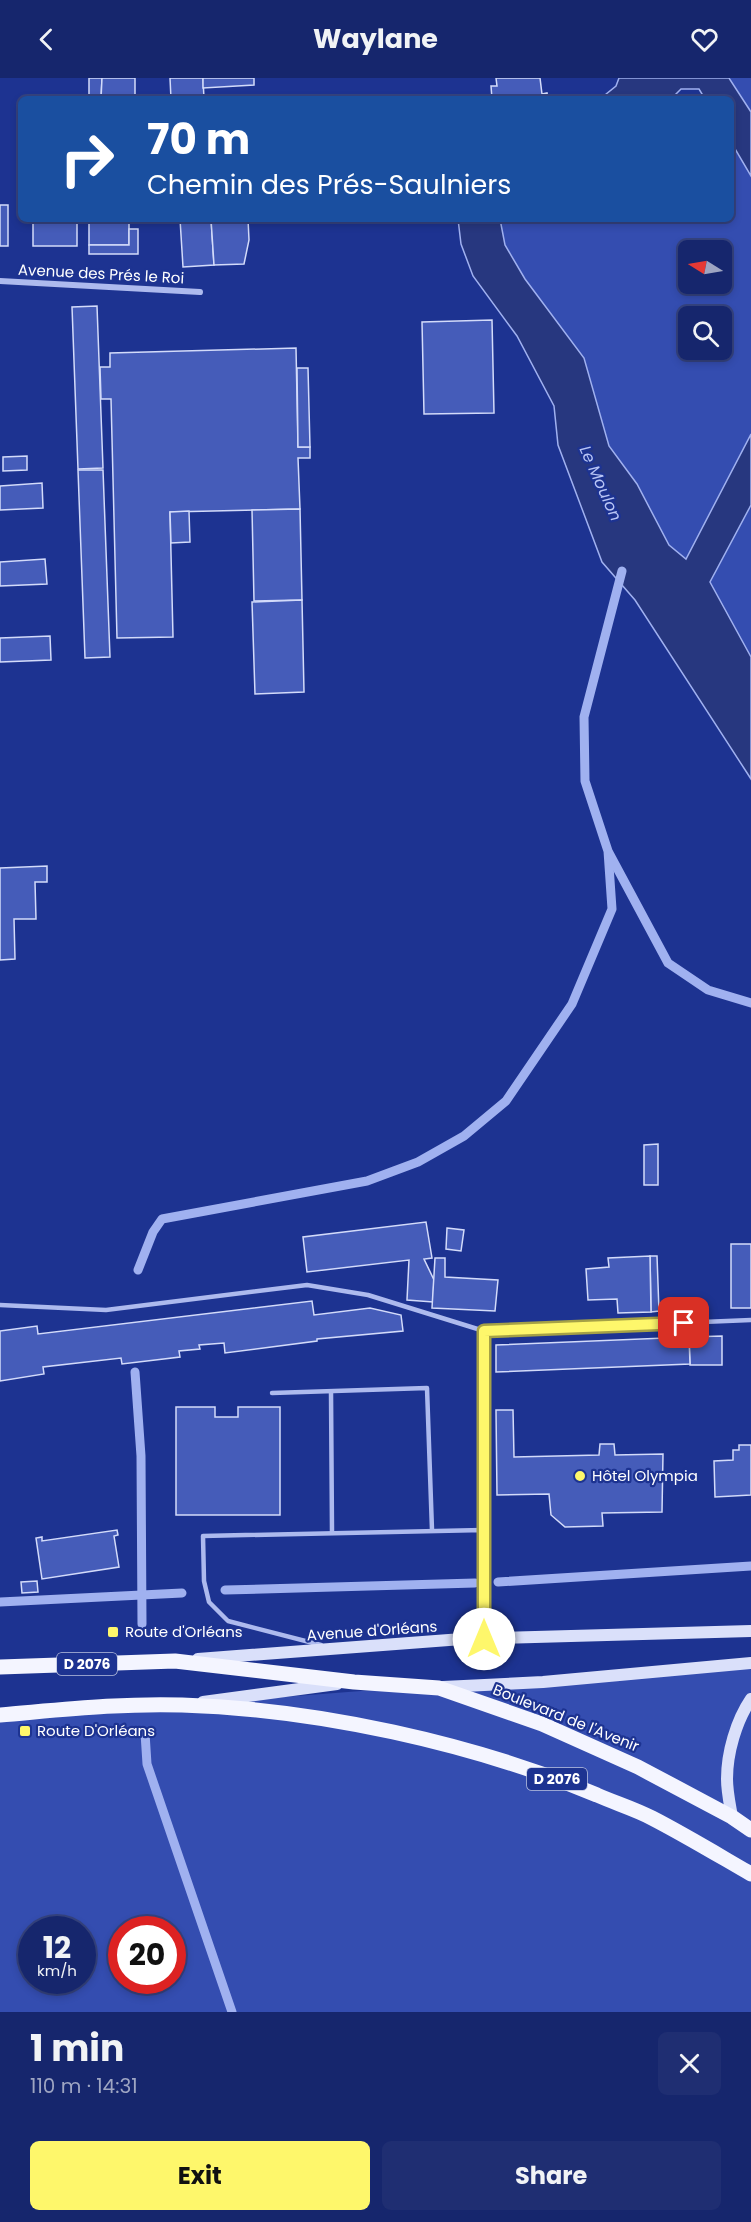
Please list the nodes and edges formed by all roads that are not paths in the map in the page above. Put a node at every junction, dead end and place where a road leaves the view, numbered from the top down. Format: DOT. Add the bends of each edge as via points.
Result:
graph roads {
  1 [pos="0,281"];
  2 [pos="200,292"];
  3 [pos="0,1305"];
  4 [pos="751,1320"];
  5 [pos="484,1331"];
  6 [pos="331,1392"];
  7 [pos="272,1393"];
  8 [pos="432,1530"];
  9 [pos="483,1530"];
  10 [pos="332,1532"];
  11 [pos="751,1631"];
  12 [pos="484,1639"];
  13 [pos="335,1649"];
  14 [pos="175,1661"];
  15 [pos="751,1663"];
  16 [pos="0,1667"];
  17 [pos="354,1682"];
  18 [pos="439,1688"];
  19 [pos="751,1699"];
  20 [pos="181,1705"];
  21 [pos="0,1715"];
  22 [pos="732,1817"];
  23 [pos="751,1830"];
  24 [pos="751,1874"];
  1 -- 2 [label="street, Avenue des Prés le Roi"];
  3 -- 5 [label="lane" via="106,1311 306,1285 368,1295"];
  4 -- 5 [label="lane"];
  5 -- 9 [label="lane"];
  6 -- 7 [label="lane"];
  6 -- 8 [label="lane" via="427,1389"];
  6 -- 10 [label="lane"];
  8 -- 9 [label="lane"];
  8 -- 10 [label="lane"];
  9 -- 12 [label="lane"];
  10 -- 13 [label="lane" via="203,1536 204,1581 209,1602 228,1621"];
  11 -- 12 [label="main road, Avenue d'Orléans"];
  12 -- 13 [label="main road, Avenue d'Orléans"];
  13 -- 14 [label="main road, Avenue d'Orléans"];
  14 -- 16 [label="main road, D 2076"];
  14 -- 17 [label="main road, D 2076"];
  15 -- 18 [label="main road"];
  17 -- 18 [label="main road, Boulevard de l'Avenir / D 2076"];
  17 -- 20 [label="main road, D 2076"];
  18 -- 22 [label="main road, Boulevard de l'Avenir / D 2076" via="574,1738"];
  19 -- 22 [label="main road" via="732,1745 727,1780"];
  20 -- 21 [label="main road, D 2076"];
  20 -- 24 [label="main road, D 2076" via="266,1711 461,1748 562,1781 650,1817"];
  22 -- 23 [label="main road, Boulevard de l'Avenir / D 2076"];
}
